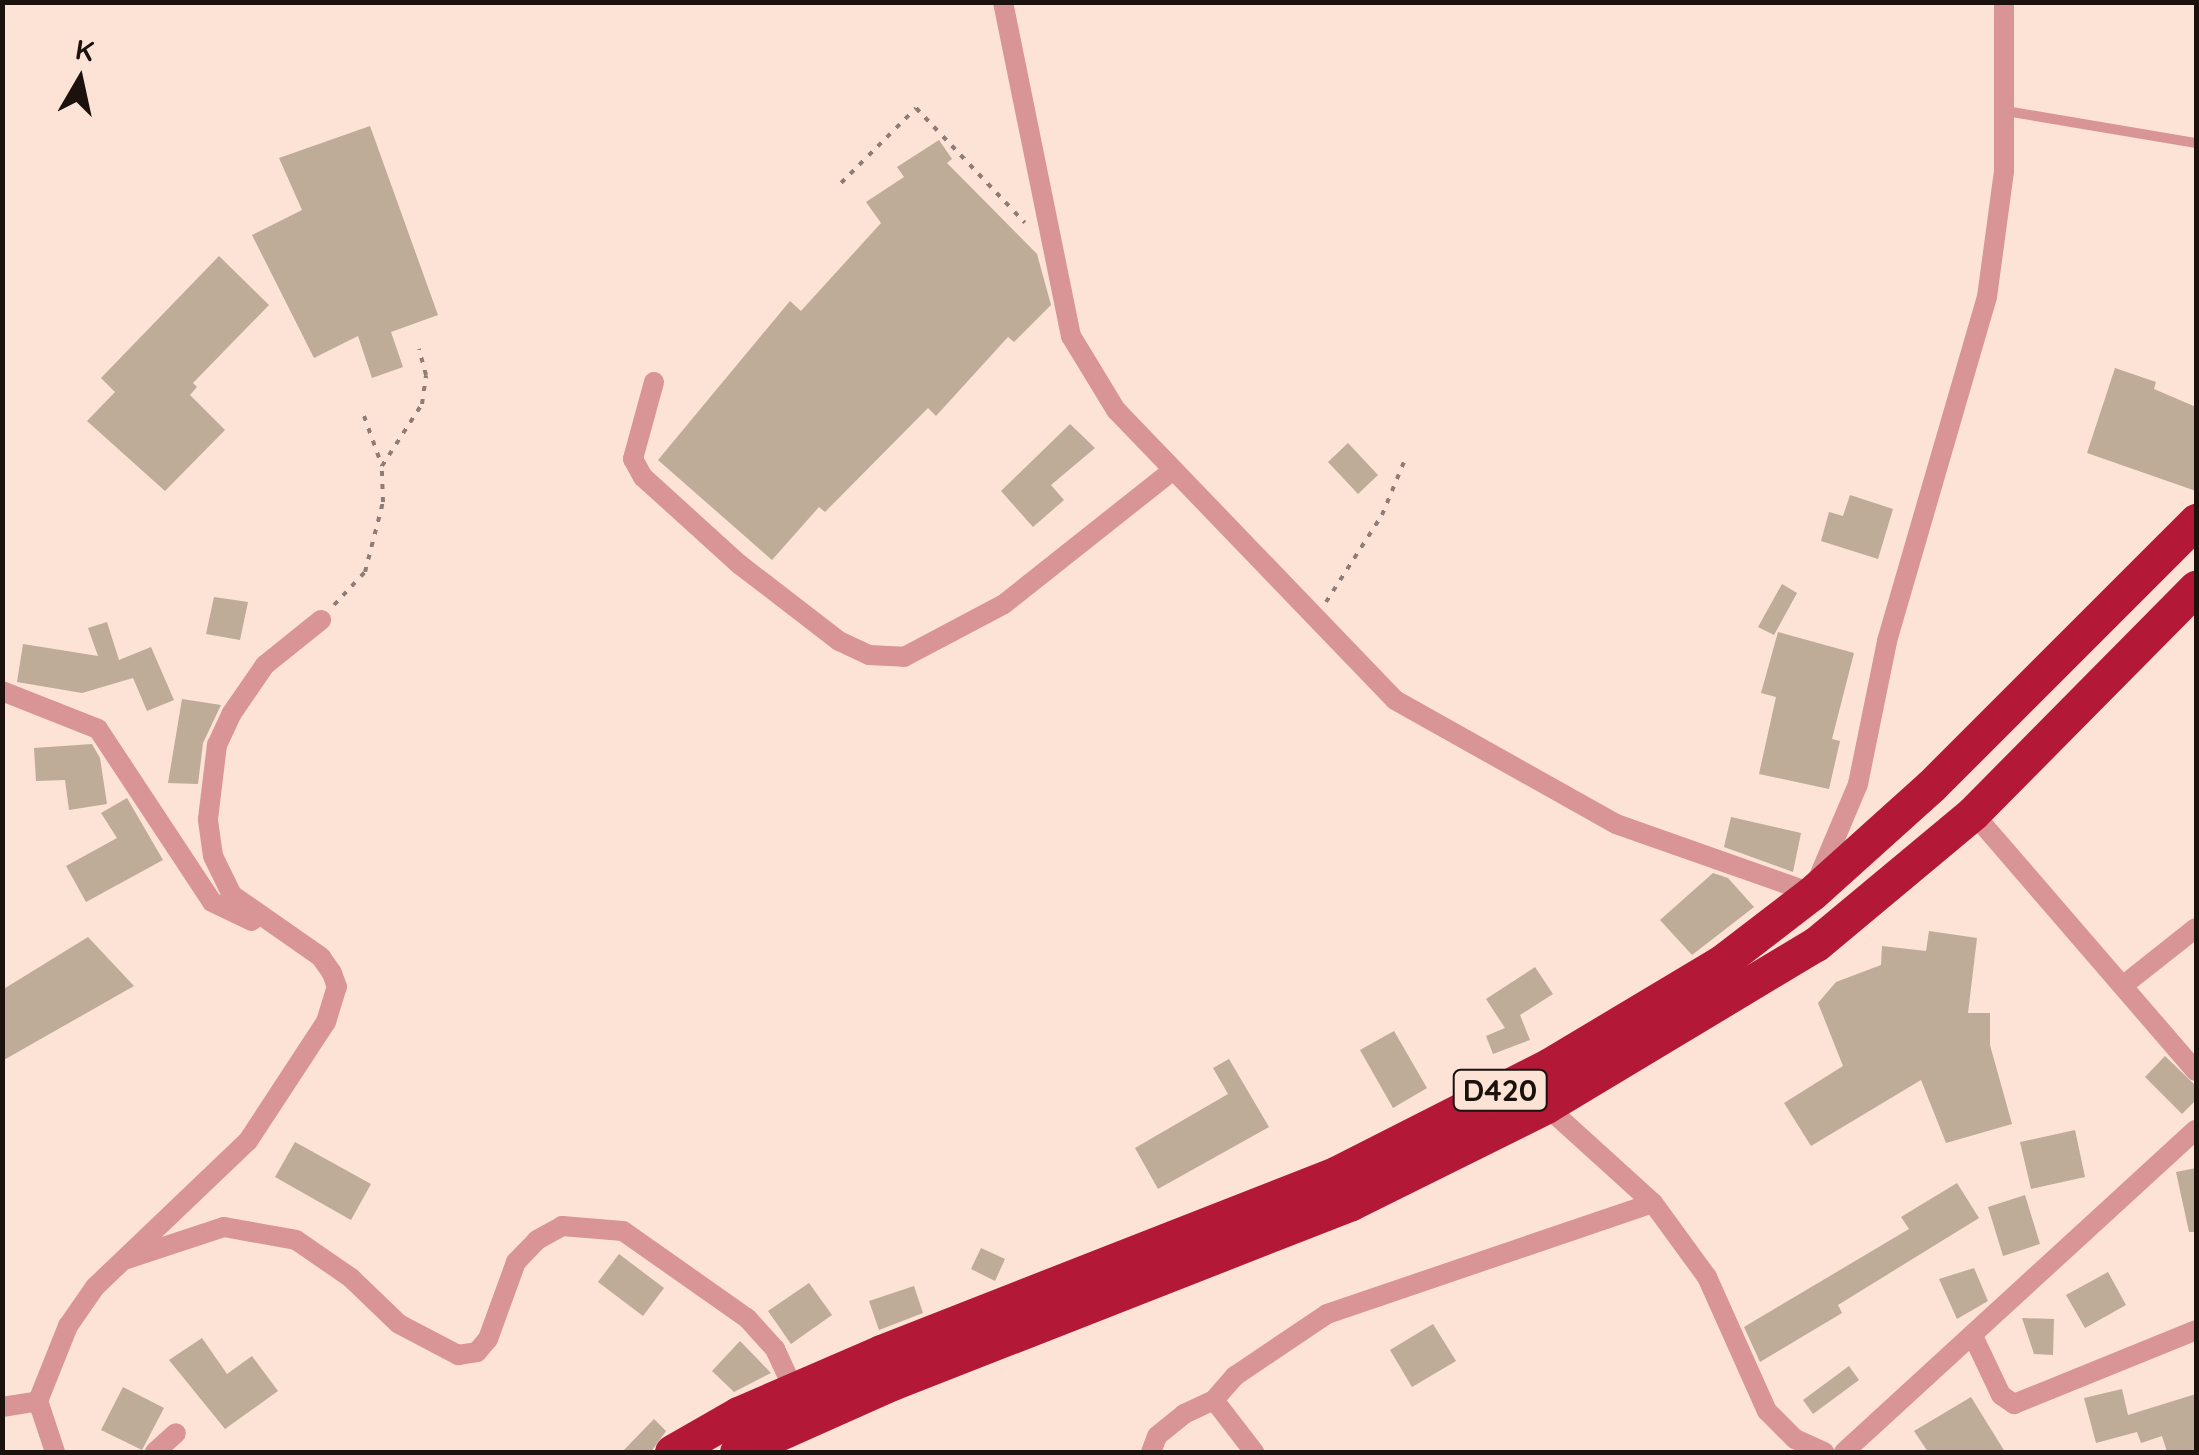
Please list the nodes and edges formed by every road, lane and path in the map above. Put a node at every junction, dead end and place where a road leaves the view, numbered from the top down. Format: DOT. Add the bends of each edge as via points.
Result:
graph roads {
  1 [pos="1003,2"];
  2 [pos="2004,2"];
  3 [pos="2006,110"];
  4 [pos="2196,142"];
  5 [pos="841,182"];
  6 [pos="1054,256"];
  7 [pos="419,349"];
  8 [pos="654,382"];
  9 [pos="364,416"];
  10 [pos="1404,462"];
  11 [pos="382,466"];
  12 [pos="1174,470"];
  13 [pos="2196,522"];
  14 [pos="2196,588"];
  15 [pos="1316,618"];
  16 [pos="321,620"];
  17 [pos="2,690"];
  18 [pos="1972,813"];
  19 [pos="1812,893"];
  20 [pos="264,922"];
  21 [pos="2196,928"];
  22 [pos="2125,984"];
  23 [pos="2196,1071"];
  24 [pos="1546,1106"];
  25 [pos="2196,1130"];
  26 [pos="1653,1203"];
  27 [pos="120,1262"];
  28 [pos="2196,1330"];
  29 [pos="1972,1336"];
  30 [pos="794,1390"];
  31 [pos="1214,1400"];
  32 [pos="38,1401"];
  33 [pos="2,1407"];
  34 [pos="176,1433"];
  35 [pos="54,1452"];
  36 [pos="154,1452"];
  37 [pos="672,1452"];
  38 [pos="736,1452"];
  39 [pos="1151,1452"];
  40 [pos="1254,1452"];
  41 [pos="1824,1452"];
  42 [pos="1844,1452"];
  1 -- 6 [label="street"];
  2 -- 3 [label="street"];
  3 -- 4 [label="lane"];
  3 -- 19 [label="street" via="1987,298 1887,641 1858,784"];
  5 -- 6 [label="path" via="916,108"];
  6 -- 12 [label="street" via="1071,336 1092,377"];
  7 -- 11 [label="path" via="426,376 422,404"];
  8 -- 12 [label="street" via="632,459 644,478 739,564 840,641 869,655 904,657 1004,604"];
  9 -- 11 [label="path"];
  10 -- 15 [label="path" via="1382,516"];
  11 -- 16 [label="path" via="383,502 365,572"];
  12 -- 15 [label="street"];
  13 -- 19 [label="highway, D420" via="1931,786"];
  14 -- 18 [label="highway, D420"];
  15 -- 19 [label="street" via="1396,700 1490,756 1616,824"];
  16 -- 20 [label="street" via="264,665 217,746 208,818 213,856 232,894"];
  17 -- 20 [label="street" via="98,729 212,902"];
  18 -- 22 [label="street"];
  18 -- 24 [label="highway, D420" via="1816,944"];
  19 -- 30 [label="highway, D420" via="1722,962 1548,1066 1337,1173"];
  20 -- 27 [label="street" via="321,957 332,973 337,987 326,1022 248,1141"];
  21 -- 22 [label="street"];
  22 -- 23 [label="street"];
  24 -- 26 [label="street"];
  24 -- 38 [label="highway, D420" via="1352,1203 892,1383"];
  25 -- 29 [label="street"];
  26 -- 31 [label="street" via="1327,1314 1235,1376"];
  26 -- 41 [label="street" via="1707,1277 1767,1411 1795,1439"];
  27 -- 30 [label="street" via="224,1226 256,1228 327,1258 399,1324 458,1355 477,1352 488,1339 516,1262 538,1240 562,1226 592,1224 624,1231 747,1318 775,1348"];
  27 -- 32 [label="street" via="68,1326"];
  28 -- 29 [label="street" via="2014,1404 2000,1395"];
  29 -- 42 [label="street"];
  30 -- 37 [label="highway, D420"];
  31 -- 39 [label="street" via="1157,1436"];
  31 -- 40 [label="street"];
  32 -- 33 [label="street"];
  32 -- 35 [label="street"];
  34 -- 36 [label="street"];
}
